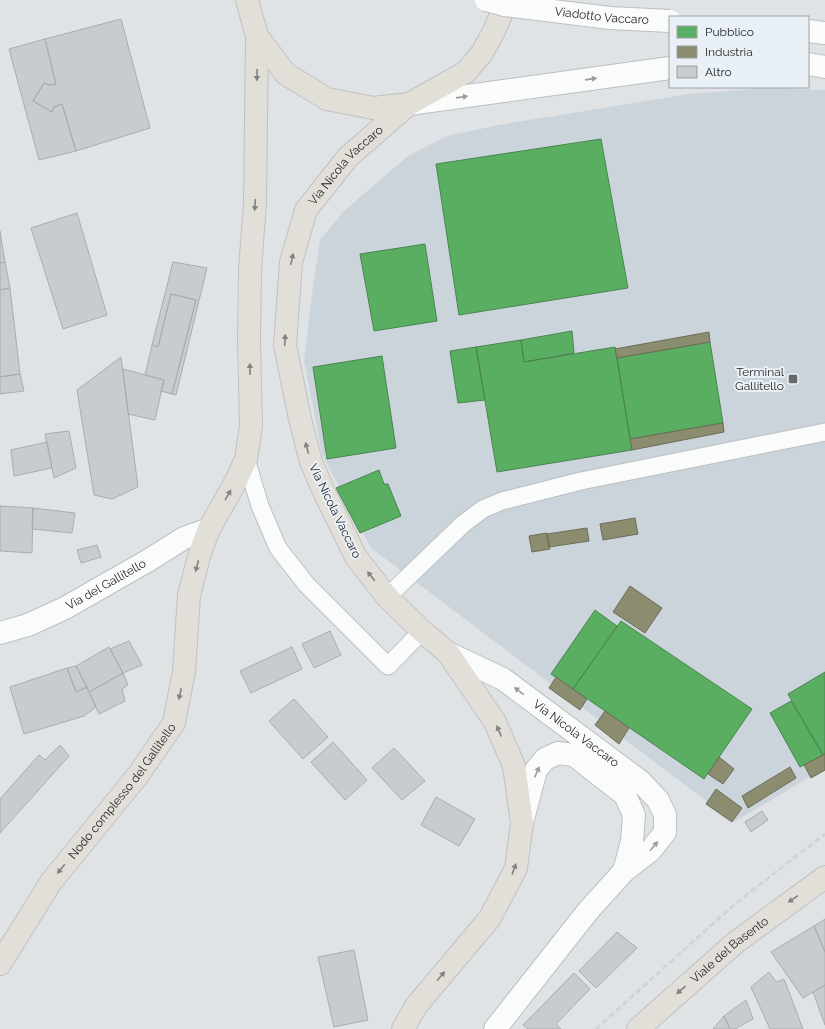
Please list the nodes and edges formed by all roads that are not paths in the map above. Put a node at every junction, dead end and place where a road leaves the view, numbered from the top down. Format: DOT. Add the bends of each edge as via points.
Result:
graph roads {
  1 [pos="247,0"];
  2 [pos="486,0"];
  3 [pos="504,0"];
  4 [pos="669,21"];
  5 [pos="809,31"];
  6 [pos="825,33"];
  7 [pos="257,36"];
  8 [pos="809,64"];
  9 [pos="825,66"];
  10 [pos="669,68"];
  11 [pos="409,104"];
  12 [pos="825,432"];
  13 [pos="246,459"];
  14 [pos="208,528"];
  15 [pos="387,597"];
  16 [pos="422,631"];
  17 [pos="0,633"];
  18 [pos="448,653"];
  19 [pos="522,823"];
  20 [pos="624,871"];
  21 [pos="825,877"];
  22 [pos="0,964"];
  23 [pos="416,1006"];
  24 [pos="392,1029"];
  25 [pos="403,1029"];
  26 [pos="495,1029"];
  27 [pos="638,1029"];
  1 -- 7 [label="main road"];
  2 -- 4 [label="street, Viadotto Vaccaro, bridge" via="504,5 610,18"];
  3 -- 11 [label="main road" via="503,10 494,31 482,53 466,72"];
  5 -- 6 [label="street"];
  7 -- 11 [label="main road" via="286,74 326,99 374,108"];
  7 -- 13 [label="main road" via="255,203 250,270 251,426"];
  8 -- 9 [label="street"];
  11 -- 10 [label="street, one-way"];
  15 -- 11 [label="main road, Via Nicola Vaccaro, one-way" via="356,557 311,462 285,345 291,262 306,210 348,157"];
  12 -- 15 [label="lane" via="580,481 483,508"];
  14 -- 13 [label="main road, one-way"];
  13 -- 16 [label="lane" via="260,506 278,548 306,584 388,666"];
  14 -- 17 [label="street, Via del Gallitello" via="184,538 65,608 28,625"];
  14 -- 22 [label="main road, Nodo complesso del Gallitello, one-way" via="189,595 184,671 174,723 138,775 51,882"];
  15 -- 16 [label="main road, Via Nicola Vaccaro"];
  16 -- 18 [label="main road, Via Nicola Vaccaro"];
  19 -- 18 [label="main road, one-way" via="514,766 495,722"];
  20 -- 18 [label="street, Via Nicola Vaccaro, one-way" via="652,850 665,832 665,815 658,800 640,781 503,679"];
  19 -- 20 [label="street, one-way" via="536,770 545,759 558,753 574,755 625,795 634,815 632,841"];
  23 -- 19 [label="main road, one-way" via="490,918 516,868"];
  20 -- 26 [label="street" via="564,941"];
  21 -- 27 [label="main road, Viale del Basento, one-way" via="735,943"];
  23 -- 24 [label="main road"];
  23 -- 25 [label="main road"];
}
